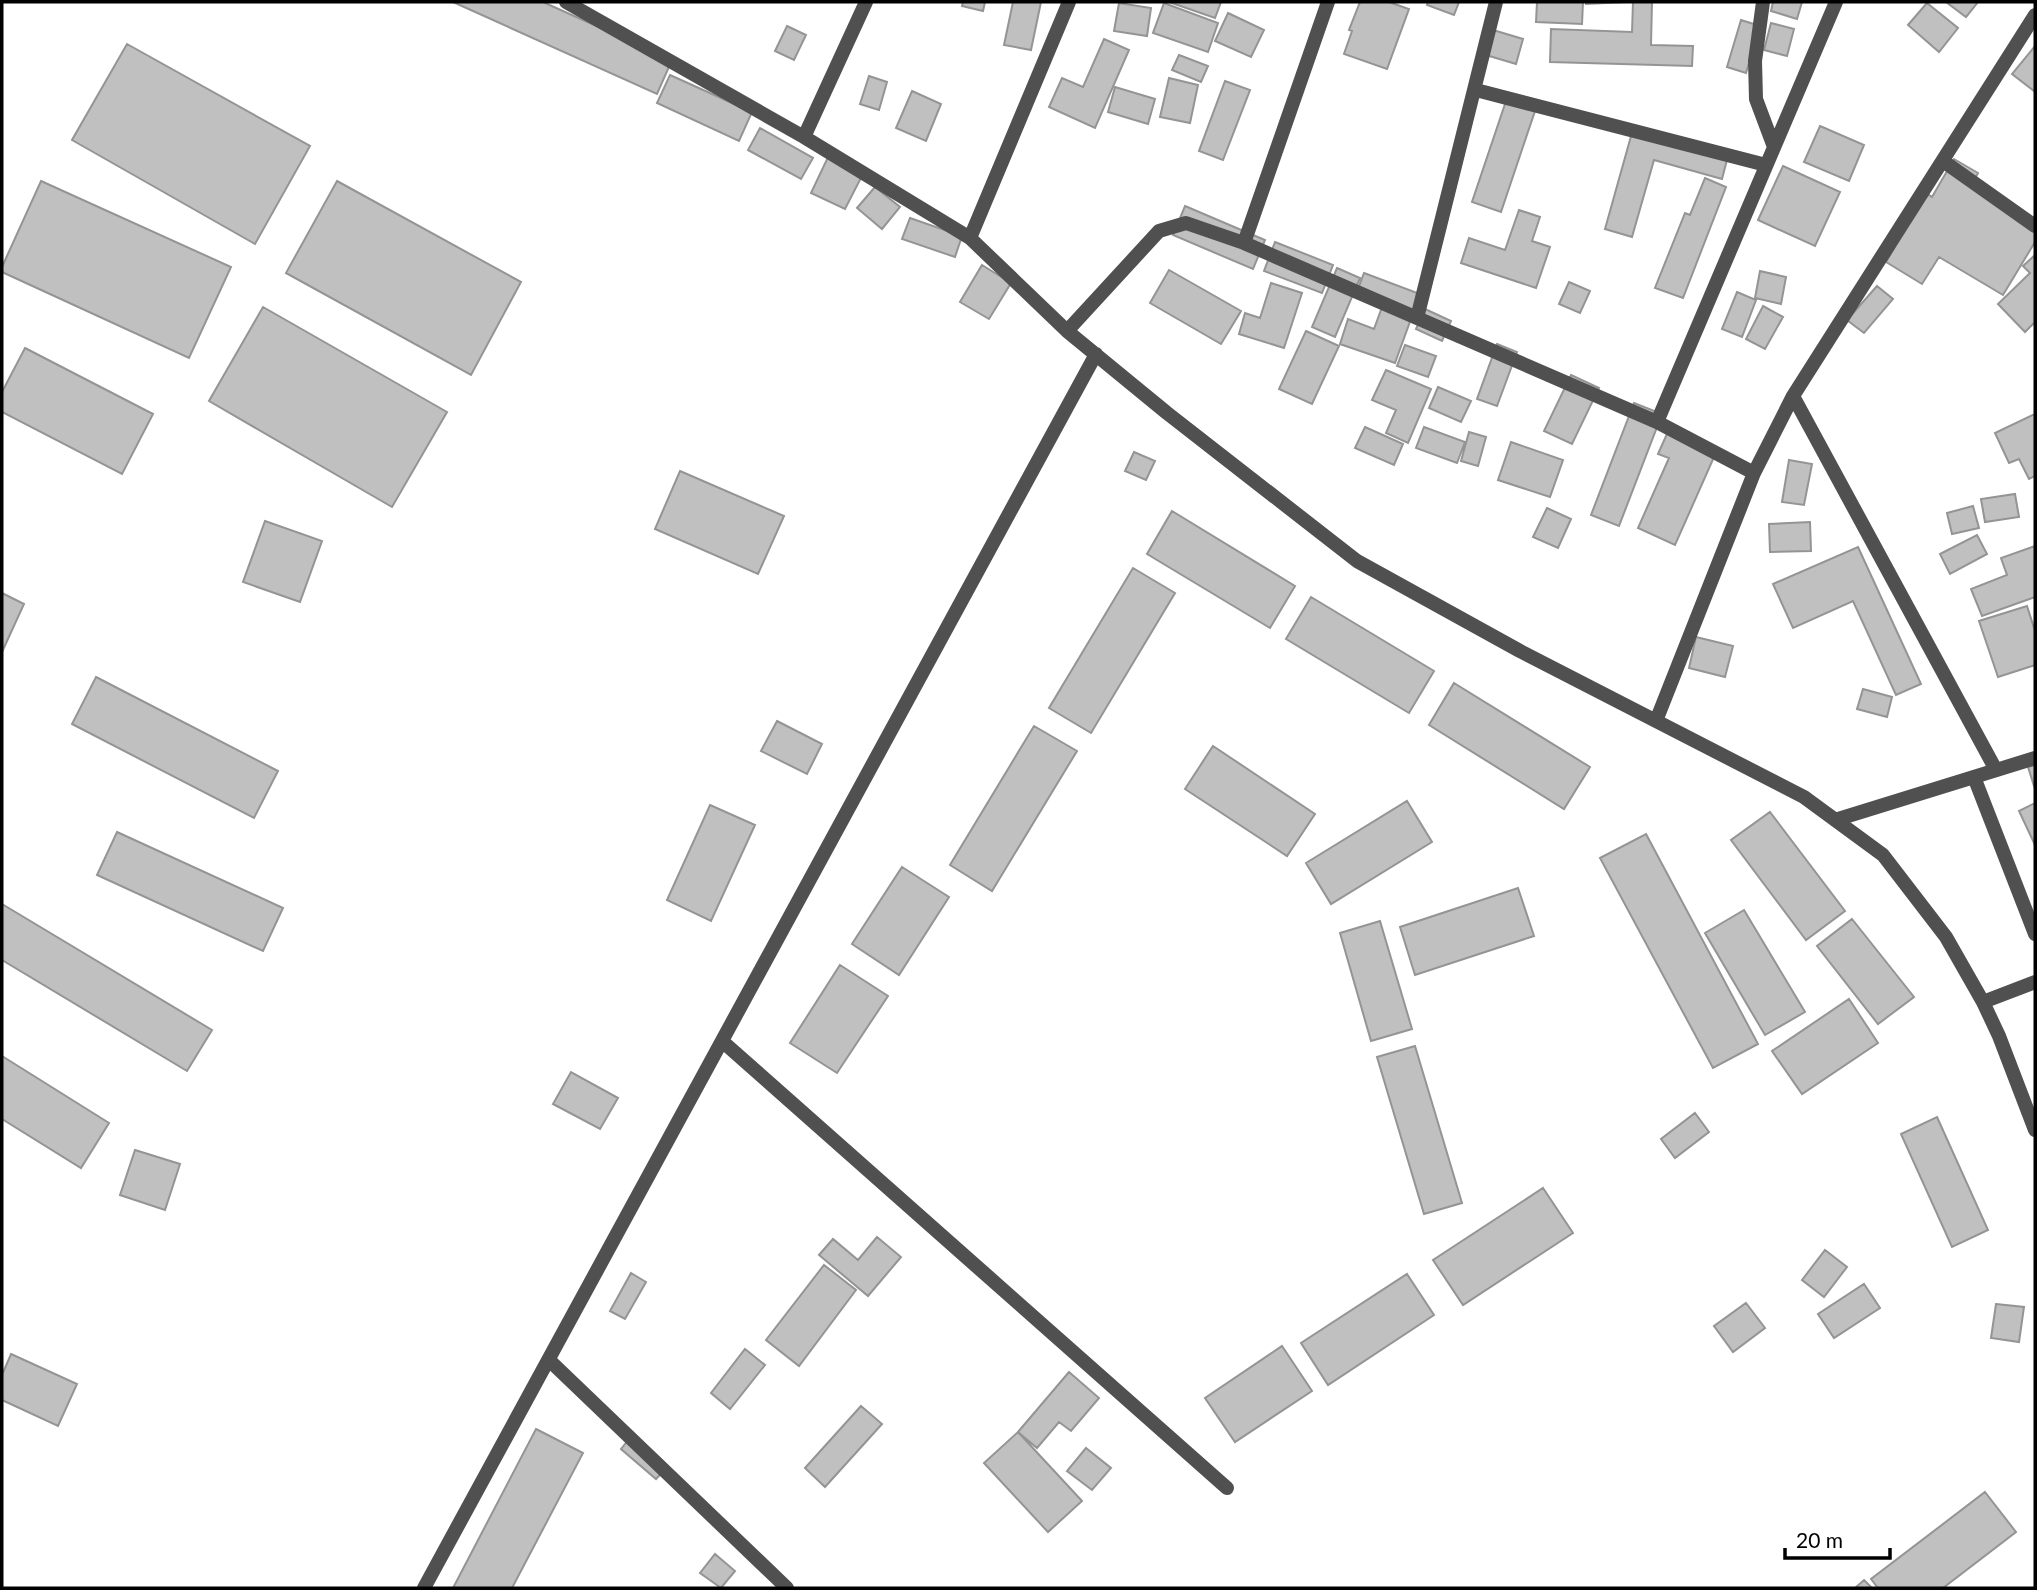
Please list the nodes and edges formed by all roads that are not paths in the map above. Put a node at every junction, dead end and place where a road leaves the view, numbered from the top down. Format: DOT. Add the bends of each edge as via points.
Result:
graph roads {
  1 [pos="566,2"];
  2 [pos="866,2"];
  3 [pos="1069,2"];
  4 [pos="1328,2"];
  5 [pos="1496,2"];
  6 [pos="1763,2"];
  7 [pos="1836,2"];
  8 [pos="2035,15"];
  9 [pos="1476,90"];
  10 [pos="804,137"];
  11 [pos="1774,146"];
  12 [pos="1943,161"];
  13 [pos="1766,165"];
  14 [pos="2035,226"];
  15 [pos="970,238"];
  16 [pos="1244,243"];
  17 [pos="1418,318"];
  18 [pos="1067,331"];
  19 [pos="1096,354"];
  20 [pos="1793,396"];
  21 [pos="1657,422"];
  22 [pos="1754,473"];
  23 [pos="1656,721"];
  24 [pos="2035,758"];
  25 [pos="1996,771"];
  26 [pos="1974,777"];
  27 [pos="1835,820"];
  28 [pos="2035,934"];
  29 [pos="2035,982"];
  30 [pos="1983,1002"];
  31 [pos="722,1041"];
  32 [pos="2035,1130"];
  33 [pos="549,1360"];
  34 [pos="1227,1488"];
  35 [pos="424,1588"];
  36 [pos="787,1588"];
  1 -- 10 [label="street"];
  2 -- 10 [label="street"];
  3 -- 15 [label="street"];
  4 -- 16 [label="street"];
  5 -- 9 [label="street"];
  6 -- 11 [label="street" via="1755,61 1756,99"];
  7 -- 11 [label="street"];
  8 -- 12 [label="street"];
  9 -- 13 [label="street"];
  9 -- 17 [label="street"];
  10 -- 15 [label="street"];
  11 -- 13 [label="street"];
  12 -- 14 [label="street"];
  12 -- 20 [label="street"];
  13 -- 21 [label="street"];
  15 -- 18 [label="street"];
  16 -- 17 [label="street"];
  16 -- 18 [label="street" via="1186,223 1158,231"];
  17 -- 21 [label="street"];
  18 -- 19 [label="street"];
  19 -- 23 [label="street" via="1357,561"];
  19 -- 31 [label="street"];
  20 -- 22 [label="street"];
  20 -- 25 [label="street"];
  21 -- 22 [label="street"];
  22 -- 23 [label="street"];
  23 -- 27 [label="street" via="1804,797"];
  24 -- 25 [label="street"];
  25 -- 26 [label="street"];
  26 -- 27 [label="street"];
  26 -- 28 [label="street"];
  27 -- 30 [label="street" via="1883,855 1945,937"];
  29 -- 30 [label="street"];
  30 -- 32 [label="street"];
  31 -- 33 [label="street"];
  31 -- 34 [label="street"];
  33 -- 35 [label="street"];
  33 -- 36 [label="street"];
}
